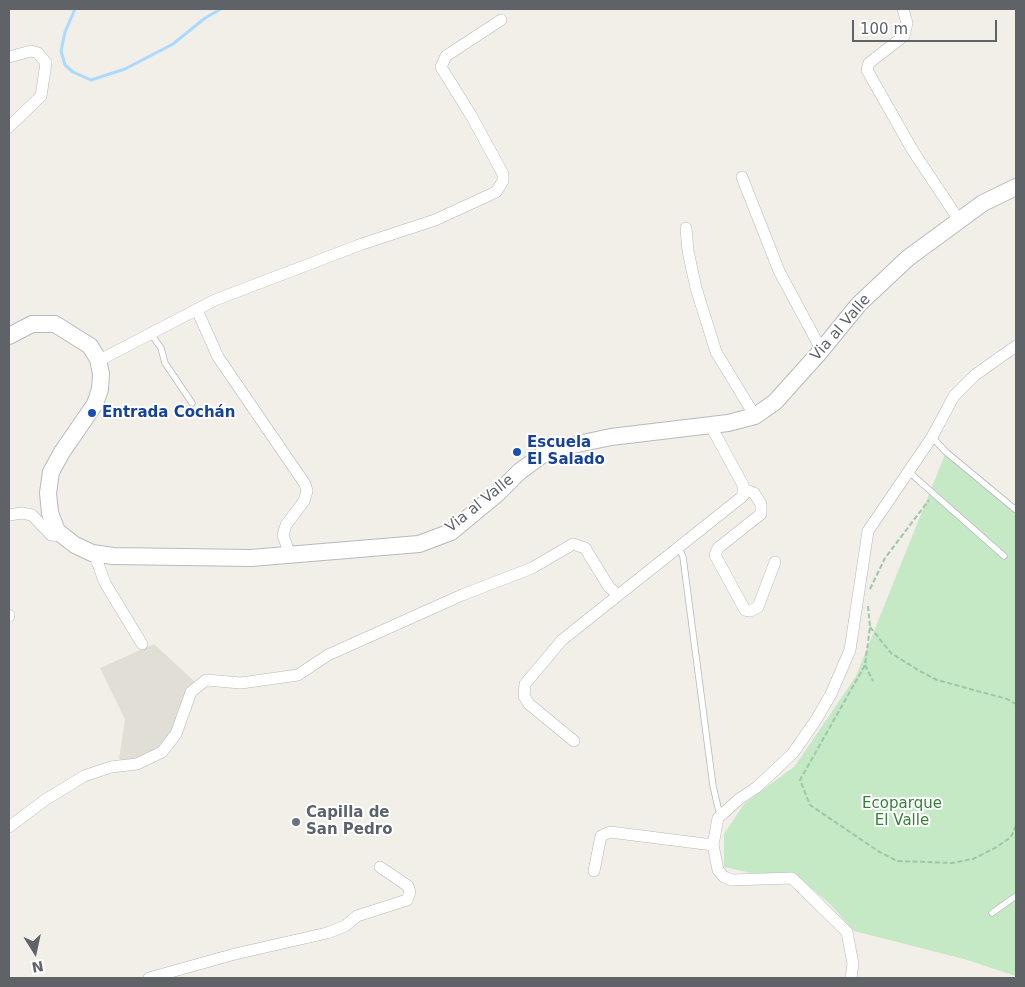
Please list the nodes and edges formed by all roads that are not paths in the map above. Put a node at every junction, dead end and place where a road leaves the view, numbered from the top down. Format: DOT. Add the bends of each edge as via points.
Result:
graph roads {
  1 [pos="904,9"];
  2 [pos="501,20"];
  3 [pos="9,57"];
  4 [pos="9,127"];
  5 [pos="742,177"];
  6 [pos="1016,188"];
  7 [pos="958,220"];
  8 [pos="686,228"];
  9 [pos="197,310"];
  10 [pos="151,334"];
  11 [pos="9,336"];
  12 [pos="1016,346"];
  13 [pos="822,351"];
  14 [pos="98,361"];
  15 [pos="192,402"];
  16 [pos="755,416"];
  17 [pos="712,425"];
  18 [pos="932,437"];
  19 [pos="909,472"];
  20 [pos="744,489"];
  21 [pos="1016,510"];
  22 [pos="9,515"];
  23 [pos="64,537"];
  24 [pos="679,548"];
  25 [pos="94,553"];
  26 [pos="290,555"];
  27 [pos="1004,556"];
  28 [pos="775,562"];
  29 [pos="618,595"];
  30 [pos="142,644"];
  31 [pos="574,741"];
  32 [pos="720,816"];
  33 [pos="9,827"];
  34 [pos="713,845"];
  35 [pos="380,867"];
  36 [pos="594,871"];
  37 [pos="1016,896"];
  38 [pos="992,913"];
  39 [pos="149,978"];
  40 [pos="851,978"];
  1 -- 7 [label="street" via="907,27 904,36 869,64 869,75"];
  2 -- 9 [label="street" via="446,56 440,68 503,174 499,189 435,220 362,244 215,300"];
  3 -- 4 [label="street" via="31,51 38,53 46,63 41,96"];
  5 -- 13 [label="street" via="779,271"];
  6 -- 7 [label="main road, Via al Valle" via="982,203"];
  7 -- 13 [label="main road, Via al Valle" via="908,258 859,304"];
  8 -- 16 [label="street" via="696,288 716,352"];
  9 -- 10 [label="street"];
  9 -- 26 [label="street" via="218,357 305,484 304,501 286,525 283,536"];
  10 -- 14 [label="street"];
  10 -- 15 [label="lane" via="161,348 165,363"];
  11 -- 14 [label="main road" via="32,324 55,324 90,346"];
  12 -- 18 [label="street" via="975,375 954,396"];
  13 -- 16 [label="main road, Via al Valle" via="775,402"];
  14 -- 23 [label="main road, Via al Valle" via="100,390 95,404 52,472 48,493 50,513 57,531"];
  16 -- 17 [label="main road, Via al Valle"];
  17 -- 20 [label="street"];
  17 -- 26 [label="main road, Via al Valle" via="611,437 542,455 451,532 419,544"];
  18 -- 19 [label="street"];
  18 -- 21 [label="lane"];
  19 -- 27 [label="lane"];
  19 -- 32 [label="street" via="868,532 850,650 831,694 793,753"];
  20 -- 24 [label="street" via="741,498"];
  20 -- 28 [label="street" via="754,493 761,504 761,514 718,548 715,555 745,610 758,607"];
  22 -- 23 [label="street" via="32,515 51,535"];
  23 -- 25 [label="main road, Via al Valle" via="75,546"];
  24 -- 29 [label="street"];
  24 -- 32 [label="lane" via="683,557 713,786"];
  25 -- 26 [label="main road, Via al Valle" via="190,558"];
  25 -- 30 [label="street" via="105,583"];
  29 -- 31 [label="street" via="562,640 525,684 524,696 528,704"];
  29 -- 33 [label="street" via="609,588 585,548 574,544 532,568 328,654 298,675 241,682 206,680 191,692 176,734 162,752 138,764 111,767 84,776"];
  32 -- 34 [label="street"];
  34 -- 36 [label="street" via="610,832 601,836"];
  34 -- 40 [label="street" via="718,870 724,877 746,881 792,878 801,886 847,932 853,964"];
  35 -- 39 [label="street" via="408,886 407,900 357,916 345,926 327,933"];
  37 -- 38 [label="lane"];
}
